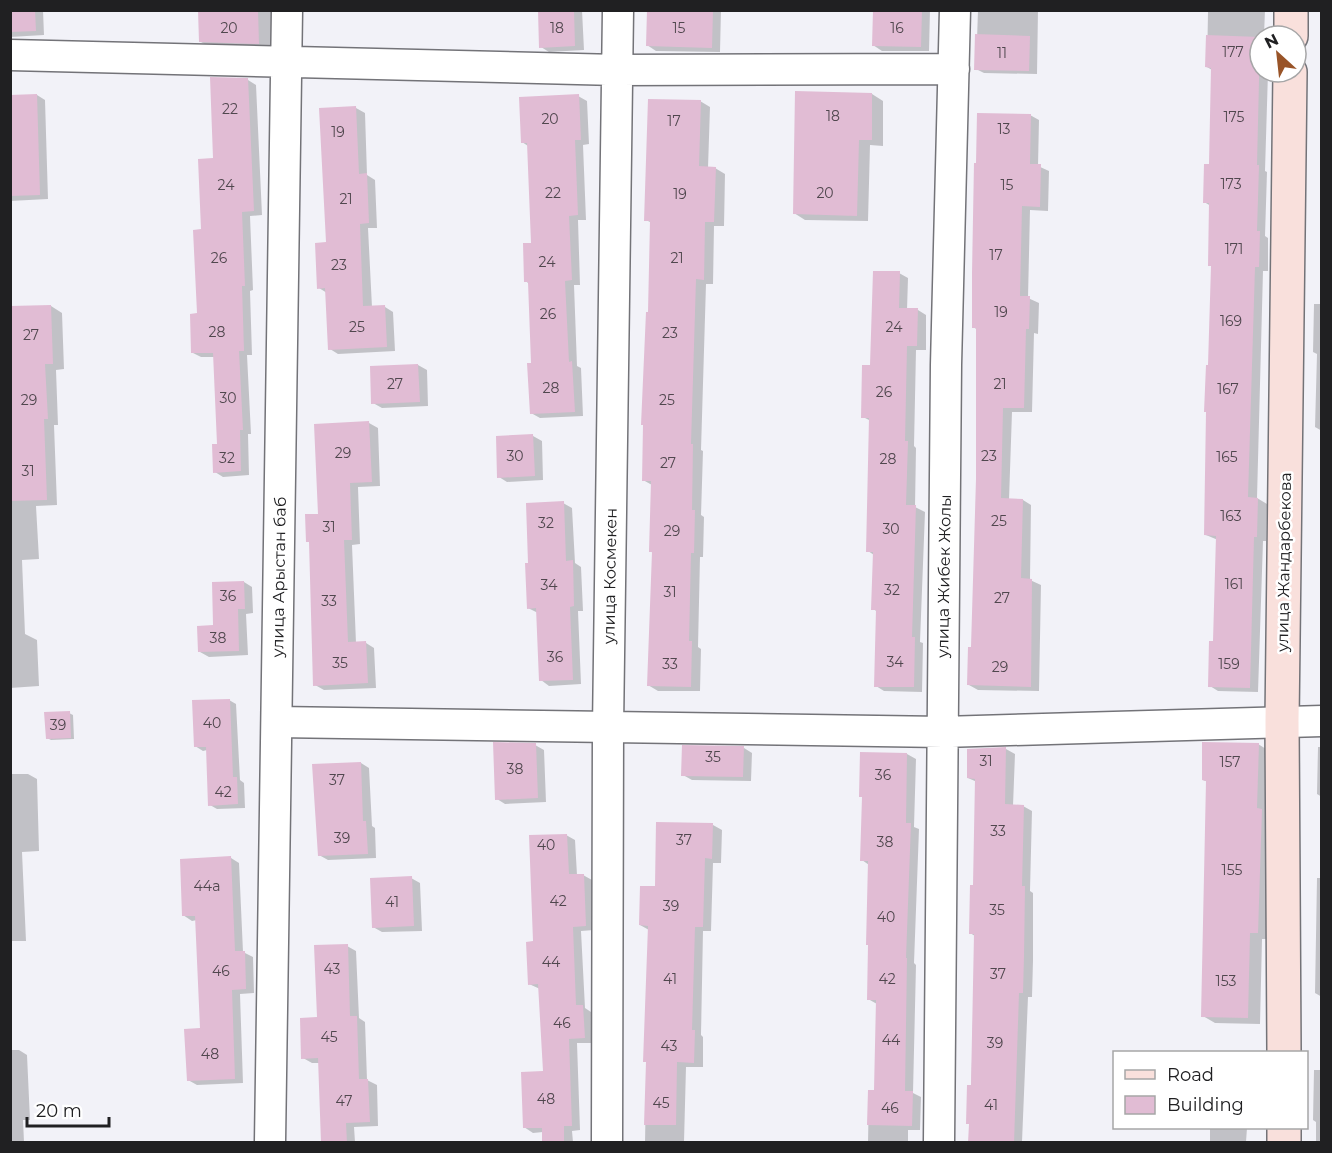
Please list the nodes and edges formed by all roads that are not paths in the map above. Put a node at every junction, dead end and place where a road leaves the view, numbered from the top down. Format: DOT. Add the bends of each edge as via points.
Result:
graph roads {
  1 [pos="287,10"];
  2 [pos="618,10"];
  3 [pos="955,10"];
  4 [pos="10,55"];
  5 [pos="288,62"];
  6 [pos="954,69"];
  7 [pos="617,70"];
  8 [pos="1290,84"];
  9 [pos="1282,721"];
  10 [pos="1322,721"];
  11 [pos="277,722"];
  12 [pos="608,728"];
  13 [pos="943,732"];
  14 [pos="1284,1051"];
  15 [pos="270,1143"];
  16 [pos="607,1143"];
  17 [pos="939,1143"];
  1 -- 5 [label="street, улица Арыстан баб"];
  2 -- 7 [label="street, улица Космекен"];
  3 -- 6 [label="street, улица Жибек Жолы"];
  4 -- 5 [label="street"];
  5 -- 7 [label="street"];
  5 -- 11 [label="street, улица Арыстан баб"];
  6 -- 7 [label="street"];
  6 -- 13 [label="street, улица Жибек Жолы" via="946,365"];
  7 -- 12 [label="street, улица Космекен"];
  8 -- 9 [label="street, улица Жандарбекова"];
  9 -- 10 [label="street"];
  9 -- 13 [label="street"];
  9 -- 14 [label="street, улица Жандарбекова"];
  11 -- 12 [label="street"];
  11 -- 15 [label="street, улица Арыстан баб"];
  12 -- 13 [label="street"];
  12 -- 16 [label="street, улица Космекен"];
  13 -- 17 [label="street, улица Жибек Жолы"];
}
